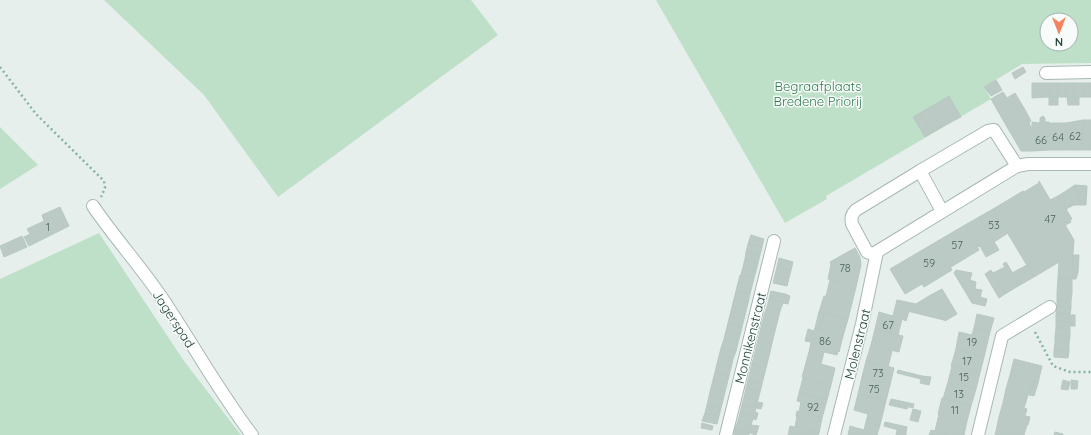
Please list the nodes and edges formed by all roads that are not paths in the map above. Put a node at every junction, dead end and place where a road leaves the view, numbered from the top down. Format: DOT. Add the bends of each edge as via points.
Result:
graph roads {
  1 [pos="1091,72"];
  2 [pos="1046,73"];
  3 [pos="1091,164"];
  4 [pos="1017,166"];
  5 [pos="920,171"];
  6 [pos="93,206"];
  7 [pos="942,211"];
  8 [pos="774,242"];
  9 [pos="877,252"];
  10 [pos="1050,307"];
  11 [pos="252,435"];
  12 [pos="726,435"];
  13 [pos="834,435"];
  14 [pos="978,435"];
  1 -- 2 [label="street"];
  3 -- 4 [label="street"];
  4 -- 5 [label="street" via="994,130 988,131"];
  4 -- 7 [label="street"];
  5 -- 7 [label="street"];
  5 -- 9 [label="street" via="851,215 852,224 867,252"];
  6 -- 11 [label="street, Jagerspad" via="166,303"];
  7 -- 9 [label="street"];
  8 -- 12 [label="street, Monnikenstraat"];
  9 -- 13 [label="street, Molenstraat"];
  10 -- 14 [label="street" via="1002,336"];
}
